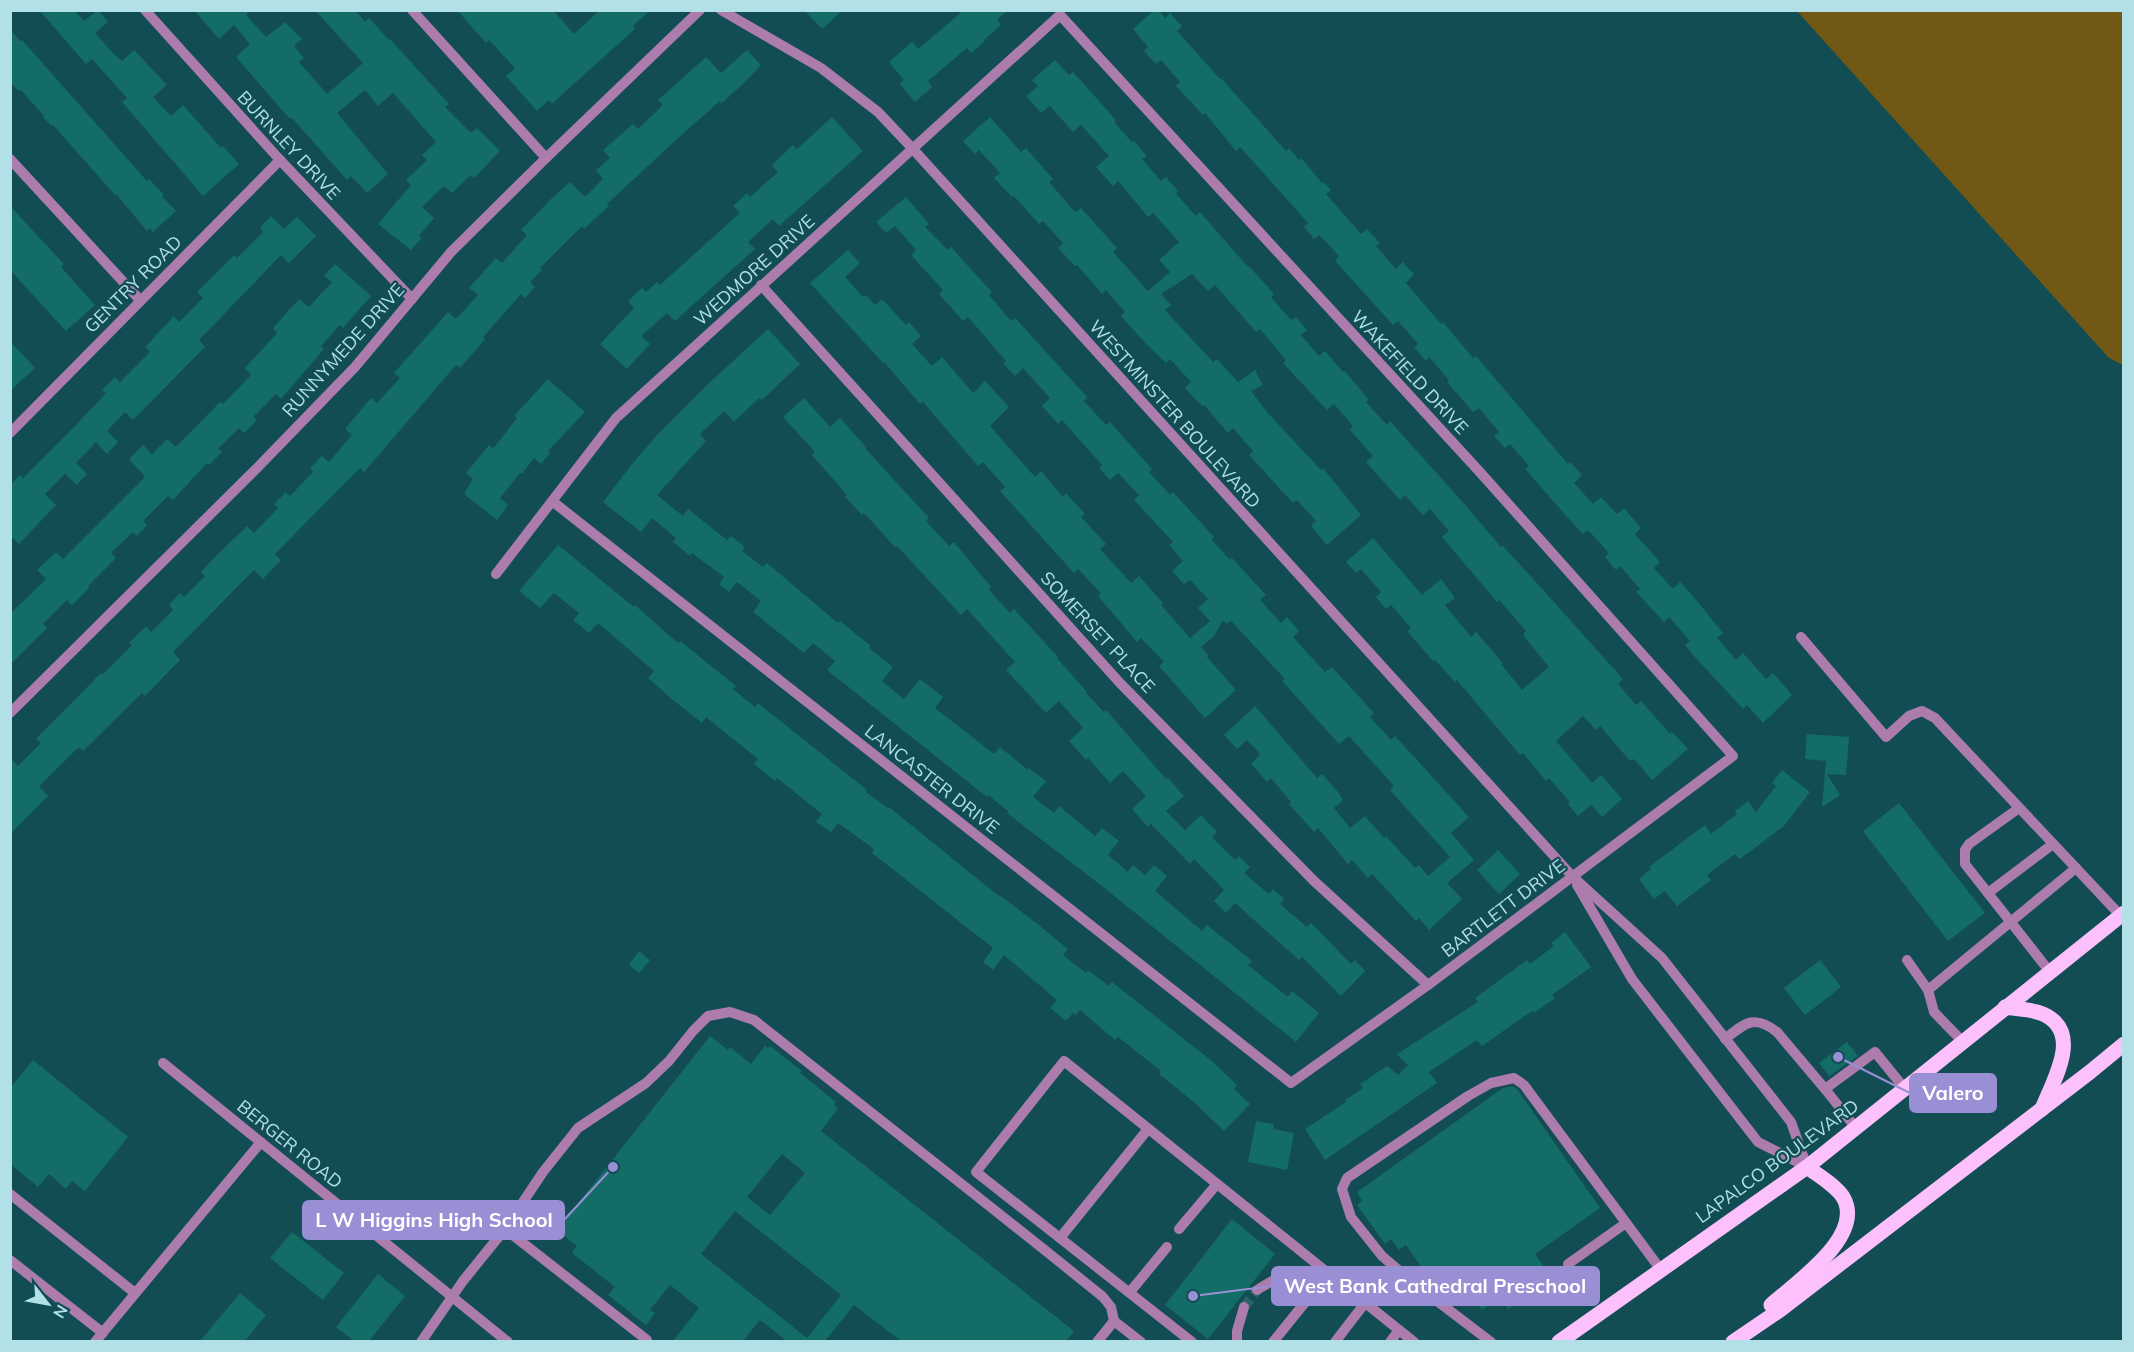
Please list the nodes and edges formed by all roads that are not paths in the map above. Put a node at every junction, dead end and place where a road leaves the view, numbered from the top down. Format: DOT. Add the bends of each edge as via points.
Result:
graph roads {
  1 [pos="145,10"];
  2 [pos="412,10"];
  3 [pos="700,10"];
  4 [pos="721,10"];
  5 [pos="1059,15"];
  6 [pos="912,148"];
  7 [pos="546,158"];
  8 [pos="10,159"];
  9 [pos="280,160"];
  10 [pos="761,285"];
  11 [pos="412,299"];
  12 [pos="140,300"];
  13 [pos="10,433"];
  14 [pos="552,501"];
  15 [pos="496,574"];
  16 [pos="1801,637"];
  17 [pos="10,713"];
  18 [pos="1733,756"];
  19 [pos="2019,808"];
  20 [pos="2053,844"];
  21 [pos="2076,868"];
  22 [pos="1573,877"];
  23 [pos="1988,893"];
  24 [pos="2122,914"];
  25 [pos="2011,922"];
  26 [pos="1907,960"];
  27 [pos="2050,972"];
  28 [pos="1428,985"];
  29 [pos="1928,990"];
  30 [pos="2006,1007"];
  31 [pos="1725,1039"];
  32 [pos="1963,1042"];
  33 [pos="2124,1044"];
  34 [pos="163,1063"];
  35 [pos="1291,1083"];
  36 [pos="1826,1089"];
  37 [pos="1905,1089"];
  38 [pos="2042,1108"];
  39 [pos="1856,1128"];
  40 [pos="1149,1129"];
  41 [pos="261,1142"];
  42 [pos="1807,1167"];
  43 [pos="1217,1184"];
  44 [pos="10,1194"];
  45 [pos="1626,1223"];
  46 [pos="505,1228"];
  47 [pos="1179,1229"];
  48 [pos="1060,1238"];
  49 [pos="1167,1247"];
  50 [pos="10,1260"];
  51 [pos="1568,1264"];
  52 [pos="1660,1270"];
  53 [pos="1328,1274"];
  54 [pos="1318,1286"];
  55 [pos="1257,1290"];
  56 [pos="1130,1292"];
  57 [pos="135,1293"];
  58 [pos="454,1297"];
  59 [pos="1365,1303"];
  60 [pos="1244,1307"];
  61 [pos="1114,1321"];
  62 [pos="1399,1330"];
  63 [pos="99,1337"];
  64 [pos="421,1341"];
  65 [pos="508,1341"];
  66 [pos="647,1341"];
  67 [pos="1097,1341"];
  68 [pos="1141,1341"];
  69 [pos="1192,1341"];
  70 [pos="1237,1341"];
  71 [pos="1272,1341"];
  72 [pos="1335,1341"];
  73 [pos="1390,1341"];
  74 [pos="1414,1341"];
  75 [pos="1491,1341"];
  76 [pos="1559,1341"];
  77 [pos="1732,1341"];
  1 -- 9 [label="street, BURNLEY DRIVE"];
  2 -- 7 [label="street"];
  3 -- 7 [label="street, RUNNYMEDE DRIVE"];
  4 -- 6 [label="street, WESTMINSTER BOULEVARD" via="821,68 878,112"];
  5 -- 6 [label="street, WEDMORE DRIVE"];
  5 -- 18 [label="street, WAKEFIELD DRIVE" via="1478,470"];
  6 -- 10 [label="street, WEDMORE DRIVE"];
  6 -- 22 [label="street, WESTMINSTER BOULEVARD"];
  7 -- 11 [label="street, RUNNYMEDE DRIVE" via="452,252"];
  8 -- 12 [label="street"];
  9 -- 11 [label="street, BURNLEY DRIVE"];
  9 -- 12 [label="street, GENTRY ROAD"];
  10 -- 14 [label="street, WEDMORE DRIVE" via="616,418"];
  10 -- 28 [label="street, SOMERSET PLACE" via="1120,683 1314,881"];
  11 -- 17 [label="street, RUNNYMEDE DRIVE" via="355,367"];
  12 -- 13 [label="street, GENTRY ROAD"];
  14 -- 15 [label="street, WEDMORE DRIVE"];
  14 -- 35 [label="street, LANCASTER DRIVE"];
  16 -- 19 [label="street" via="1886,736 1909,716 1922,711 1935,718"];
  18 -- 22 [label="street, BARTLETT DRIVE"];
  19 -- 20 [label="street"];
  19 -- 23 [label="street" via="1965,850 1965,864"];
  20 -- 21 [label="street"];
  20 -- 23 [label="street"];
  21 -- 24 [label="street"];
  21 -- 25 [label="street"];
  22 -- 28 [label="street, BARTLETT DRIVE"];
  22 -- 31 [label="street, WESTMINSTER BOULEVARD" via="1662,957"];
  22 -- 42 [label="street, WESTMINSTER BOULEVARD" via="1632,979 1758,1142"];
  23 -- 25 [label="street"];
  24 -- 27 [label="main road, LAPALCO BOULEVARD"];
  25 -- 27 [label="street"];
  25 -- 29 [label="street"];
  26 -- 29 [label="street"];
  27 -- 30 [label="main road, LAPALCO BOULEVARD"];
  28 -- 35 [label="street, BARTLETT DRIVE"];
  29 -- 32 [label="street" via="1934,1012"];
  30 -- 32 [label="main road, LAPALCO BOULEVARD"];
  30 -- 38 [label="main road" via="2040,1012 2062,1029 2062,1056"];
  31 -- 36 [label="street" via="1746,1023 1768,1024"];
  31 -- 42 [label="street, WESTMINSTER BOULEVARD" via="1791,1122"];
  32 -- 37 [label="main road, LAPALCO BOULEVARD"];
  33 -- 38 [label="main road"];
  34 -- 41 [label="street, BERGER ROAD"];
  36 -- 37 [label="street" via="1875,1052"];
  36 -- 39 [label="street"];
  37 -- 39 [label="main road, LAPALCO BOULEVARD"];
  38 -- 77 [label="main road" via="1780,1310"];
  39 -- 42 [label="main road, LAPALCO BOULEVARD"];
  40 -- 43 [label="street"];
  40 -- 48 [label="street"];
  40 -- 48 [label="street" via="1064,1061 976,1172"];
  41 -- 57 [label="street"];
  41 -- 58 [label="street, BERGER ROAD"];
  42 -- 52 [label="main road, LAPALCO BOULEVARD"];
  42 -- 77 [label="main road" via="1835,1188 1845,1202 1846,1219 1840,1238 1834,1249"];
  43 -- 47 [label="street"];
  43 -- 53 [label="street"];
  44 -- 57 [label="street"];
  45 -- 51 [label="street"];
  45 -- 52 [label="street"];
  45 -- 75 [label="street" via="1524,1085 1514,1078 1491,1083 1468,1096 1347,1178 1342,1189 1350,1216 1382,1256"];
  46 -- 58 [label="street"];
  46 -- 61 [label="street" via="578,1128 646,1083 708,1016 730,1012 754,1020 987,1203 1103,1297 1111,1307"];
  46 -- 66 [label="street"];
  48 -- 56 [label="street"];
  49 -- 56 [label="street"];
  50 -- 63 [label="street"];
  52 -- 76 [label="main road, LAPALCO BOULEVARD"];
  53 -- 54 [label="street"];
  53 -- 59 [label="street"];
  54 -- 55 [label="street" via="1302,1276 1280,1276"];
  54 -- 71 [label="street"];
  56 -- 69 [label="street"];
  57 -- 63 [label="street"];
  58 -- 64 [label="street"];
  58 -- 65 [label="street, BERGER ROAD"];
  59 -- 62 [label="street"];
  59 -- 72 [label="street"];
  60 -- 70 [label="street"];
  61 -- 67 [label="street"];
  61 -- 68 [label="street"];
  62 -- 73 [label="street"];
  62 -- 74 [label="street"];
}
